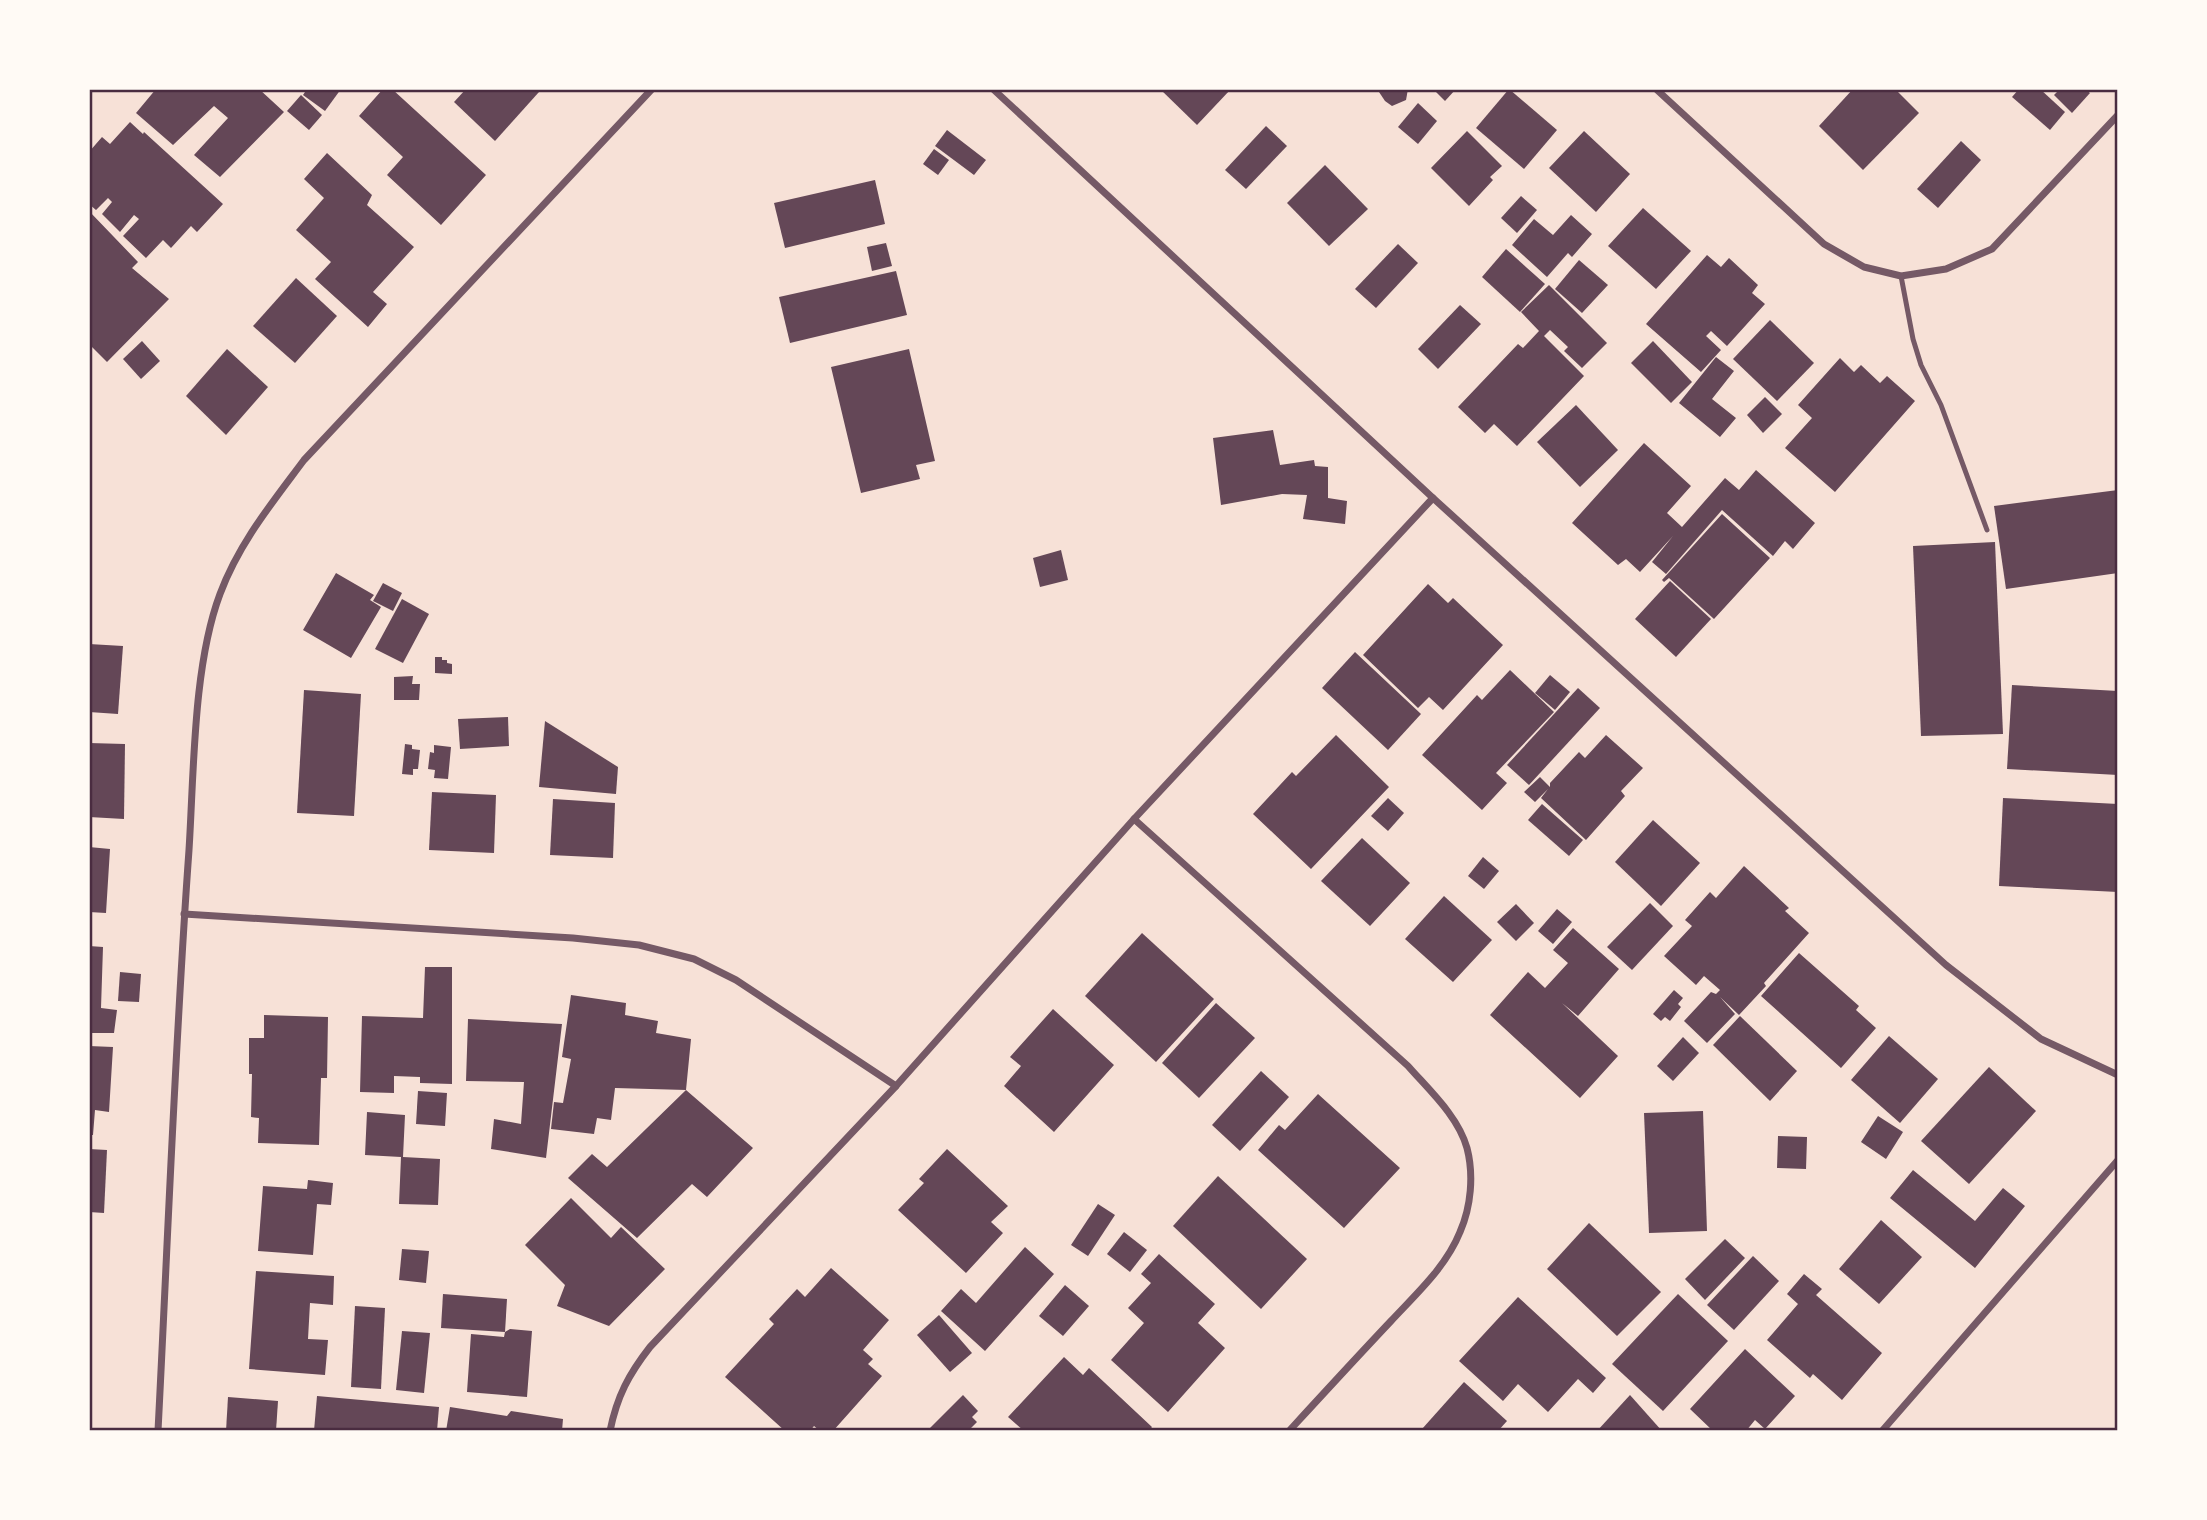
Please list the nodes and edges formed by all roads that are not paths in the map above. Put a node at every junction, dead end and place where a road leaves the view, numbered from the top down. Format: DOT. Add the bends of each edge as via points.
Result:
graph roads {
  1 [pos="652,89"];
  2 [pos="993,89"];
  3 [pos="1656,89"];
  4 [pos="2118,116"];
  5 [pos="1900,276"];
  6 [pos="1433,498"];
  7 [pos="1987,530"];
  8 [pos="1134,819"];
  9 [pos="184,914"];
  10 [pos="2118,1075"];
  11 [pos="896,1086"];
  12 [pos="2118,1160"];
  13 [pos="158,1431"];
  14 [pos="610,1431"];
  15 [pos="1289,1431"];
  16 [pos="1882,1431"];
  1 -- 9 [label="street" via="304,460 237,554 219,596 204,663"];
  2 -- 6 [label="street"];
  3 -- 5 [label="street" via="1824,244 1864,267"];
  4 -- 5 [label="street" via="1992,249 1946,269"];
  5 -- 7 [label="lane" via="1921,365 1941,405"];
  6 -- 8 [label="street"];
  6 -- 10 [label="street" via="1945,965 2041,1039"];
  8 -- 11 [label="street"];
  8 -- 15 [label="street" via="1408,1066 1443,1105 1467,1147 1471,1177 1467,1209 1447,1257"];
  9 -- 11 [label="street" via="639,945 694,959 736,980"];
  9 -- 13 [label="street"];
  11 -- 14 [label="street" via="650,1347 629,1374"];
  12 -- 16 [label="street"];
}
